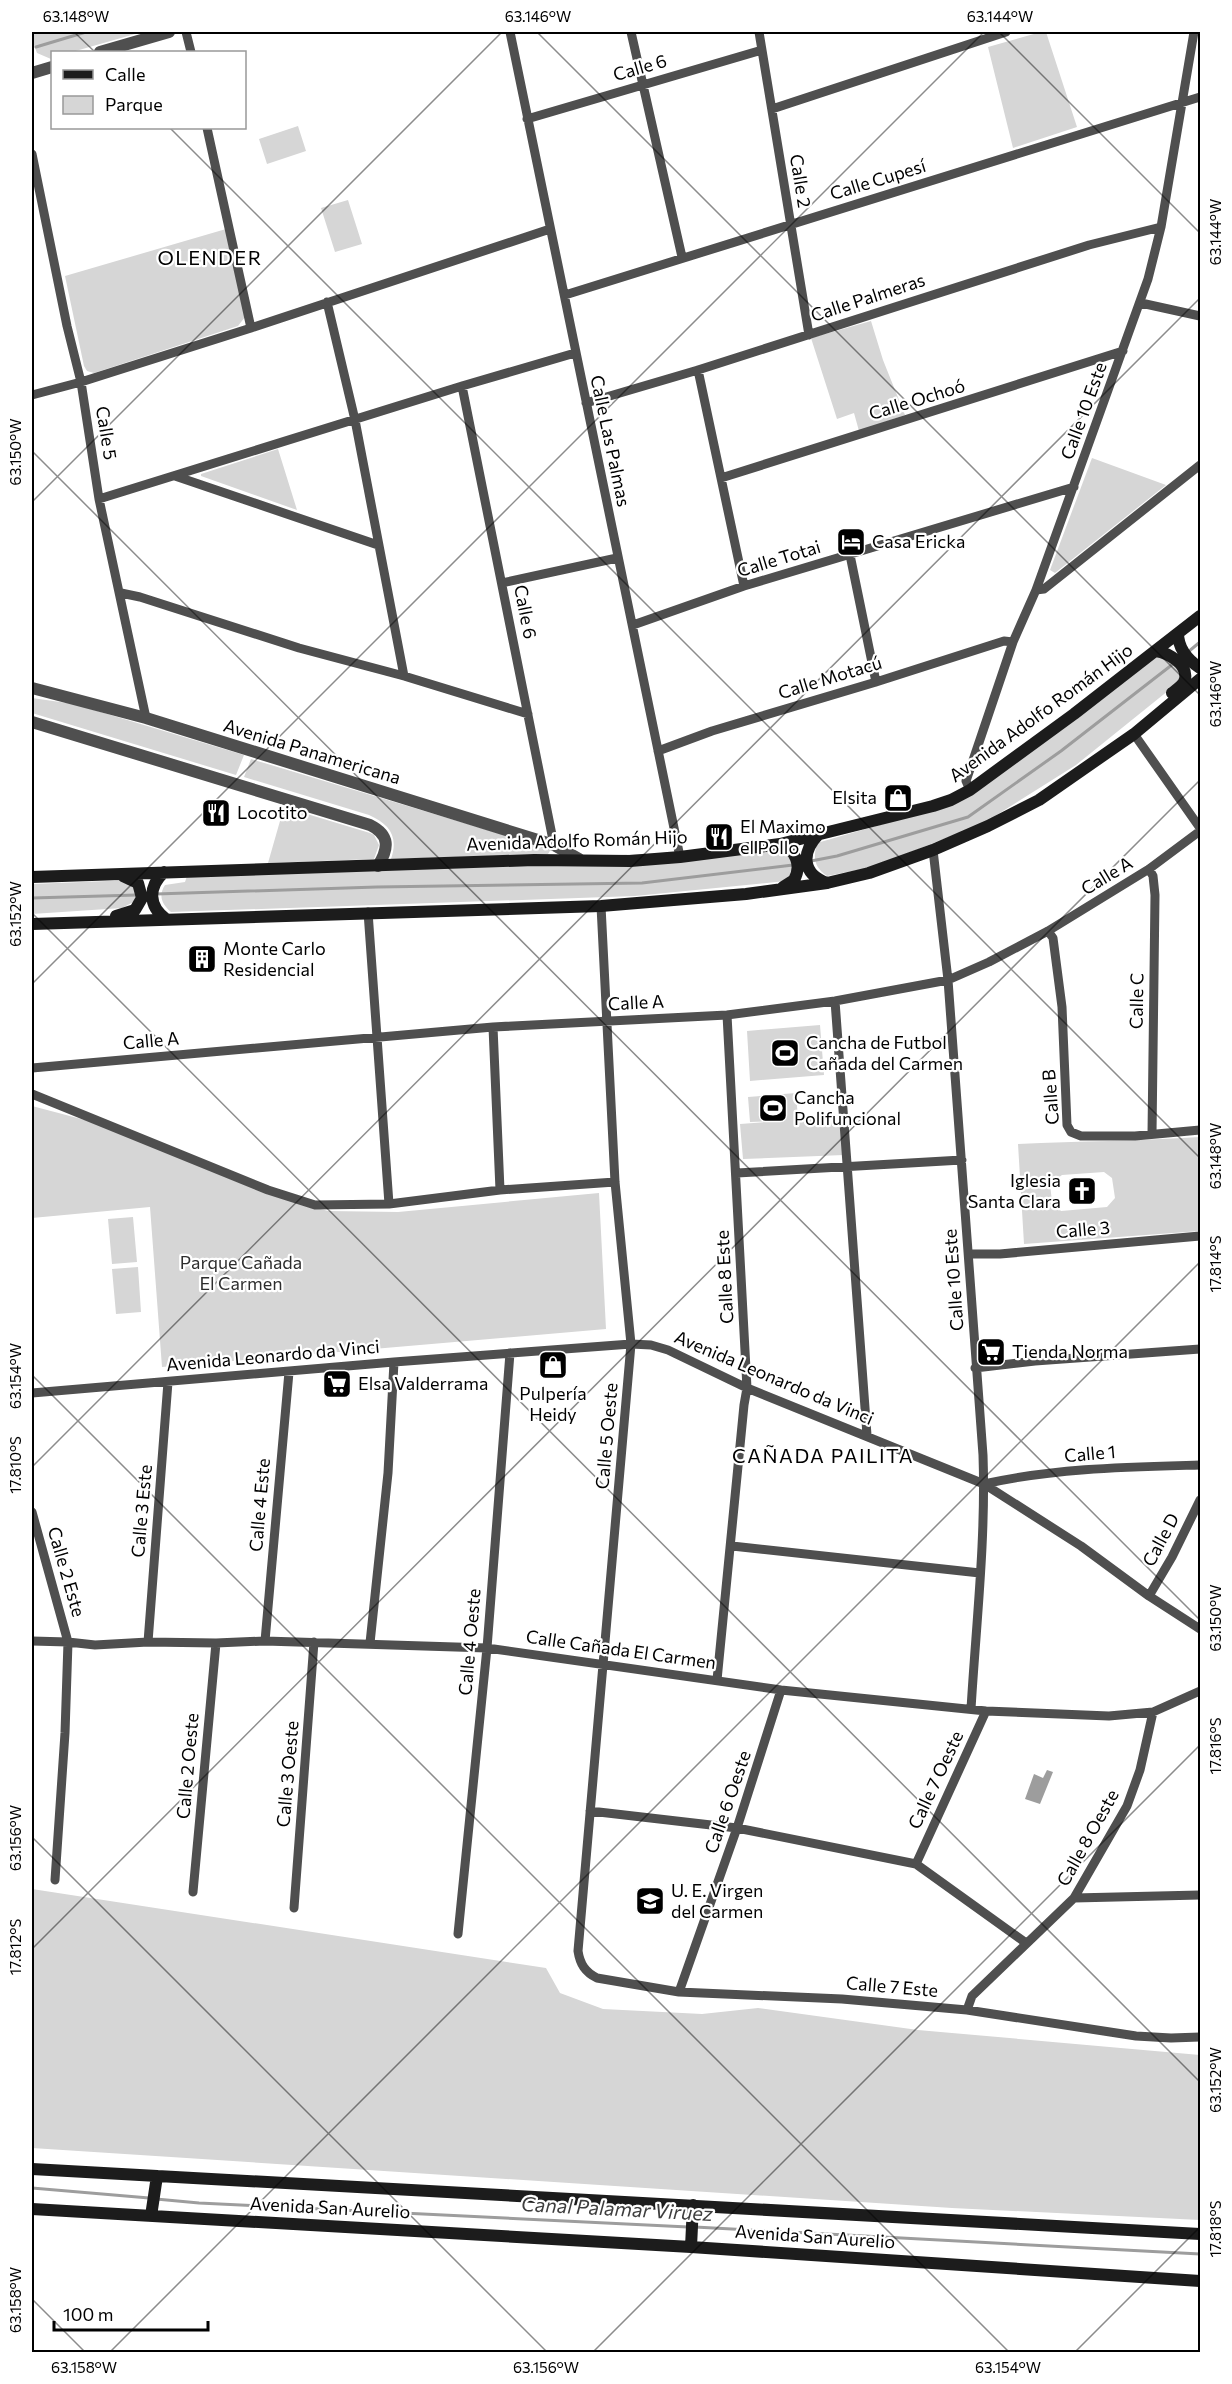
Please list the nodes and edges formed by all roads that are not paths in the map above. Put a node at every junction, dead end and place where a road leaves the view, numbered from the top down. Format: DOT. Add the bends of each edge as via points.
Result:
graph roads {
  1 [pos="169,32"];
  2 [pos="186,32"];
  3 [pos="510,32"];
  4 [pos="632,32"];
  5 [pos="759,32"];
  6 [pos="1006,32"];
  7 [pos="1194,32"];
  8 [pos="762,50"];
  9 [pos="103,51"];
  10 [pos="191,51"];
  11 [pos="51,67"];
  12 [pos="33,69"];
  13 [pos="642,84"];
  14 [pos="1200,97"];
  15 [pos="1181,104"];
  16 [pos="772,109"];
  17 [pos="527,119"];
  18 [pos="207,129"];
  19 [pos="32,154"];
  20 [pos="790,224"];
  21 [pos="1161,227"];
  22 [pos="550,229"];
  23 [pos="682,257"];
  24 [pos="565,295"];
  25 [pos="327,302"];
  26 [pos="1141,303"];
  27 [pos="1200,316"];
  28 [pos="251,328"];
  29 [pos="809,334"];
  30 [pos="1123,351"];
  31 [pos="575,353"];
  32 [pos="698,370"];
  33 [pos="81,382"];
  34 [pos="462,386"];
  35 [pos="32,395"];
  36 [pos="586,403"];
  37 [pos="355,420"];
  38 [pos="1200,465"];
  39 [pos="175,476"];
  40 [pos="721,478"];
  41 [pos="1074,487"];
  42 [pos="99,499"];
  43 [pos="378,544"];
  44 [pos="850,555"];
  45 [pos="618,558"];
  46 [pos="502,583"];
  47 [pos="744,586"];
  48 [pos="1036,590"];
  49 [pos="121,593"];
  50 [pos="1200,616"];
  51 [pos="633,625"];
  52 [pos="1178,637"];
  53 [pos="1013,642"];
  54 [pos="1160,651"];
  55 [pos="1200,668"];
  56 [pos="404,676"];
  57 [pos="1200,680"];
  58 [pos="876,682"];
  59 [pos="32,688"];
  60 [pos="528,714"];
  61 [pos="146,718"];
  62 [pos="32,722"];
  63 [pos="1134,734"];
  64 [pos="658,751"];
  65 [pos="1088,767"];
  66 [pos="970,790"];
  67 [pos="1200,830"];
  68 [pos="815,838"];
  69 [pos="554,845"];
  70 [pos="783,845"];
  71 [pos="933,850"];
  72 [pos="680,857"];
  73 [pos="579,859"];
  74 [pos="378,866"];
  75 [pos="1149,869"];
  76 [pos="162,873"];
  77 [pos="119,874"];
  78 [pos="32,877"];
  79 [pos="823,881"];
  80 [pos="746,894"];
  81 [pos="601,906"];
  82 [pos="368,912"];
  83 [pos="164,918"];
  84 [pos="32,924"];
  85 [pos="50,924"];
  86 [pos="1048,931"];
  87 [pos="948,980"];
  88 [pos="835,1001"];
  89 [pos="727,1015"];
  90 [pos="606,1022"];
  91 [pos="493,1027"];
  92 [pos="376,1038"];
  93 [pos="32,1068"];
  94 [pos="32,1094"];
  95 [pos="1200,1130"];
  96 [pos="1152,1134"];
  97 [pos="962,1160"];
  98 [pos="847,1166"];
  99 [pos="737,1173"];
  100 [pos="615,1182"];
  101 [pos="500,1190"];
  102 [pos="389,1204"];
  103 [pos="1200,1236"];
  104 [pos="969,1254"];
  105 [pos="631,1344"];
  106 [pos="1200,1349"];
  107 [pos="510,1353"];
  108 [pos="394,1362"];
  109 [pos="975,1368"];
  110 [pos="289,1372"];
  111 [pos="168,1382"];
  112 [pos="747,1388"];
  113 [pos="32,1392"];
  114 [pos="867,1435"];
  115 [pos="1200,1465"];
  116 [pos="984,1484"];
  117 [pos="1200,1500"];
  118 [pos="32,1512"];
  119 [pos="732,1546"];
  120 [pos="980,1573"];
  121 [pos="1149,1596"];
  122 [pos="1200,1629"];
  123 [pos="32,1641"];
  124 [pos="265,1641"];
  125 [pos="68,1642"];
  126 [pos="148,1642"];
  127 [pos="314,1642"];
  128 [pos="216,1643"];
  129 [pos="370,1643"];
  130 [pos="487,1648"];
  131 [pos="603,1665"];
  132 [pos="717,1680"];
  133 [pos="781,1690"];
  134 [pos="1200,1691"];
  135 [pos="971,1709"];
  136 [pos="986,1710"];
  137 [pos="1153,1712"];
  138 [pos="590,1811"];
  139 [pos="737,1828"];
  140 [pos="916,1864"];
  141 [pos="55,1880"];
  142 [pos="193,1892"];
  143 [pos="1200,1895"];
  144 [pos="1074,1898"];
  145 [pos="294,1908"];
  146 [pos="458,1934"];
  147 [pos="1026,1943"];
  148 [pos="583,1968"];
  149 [pos="679,1992"];
  150 [pos="968,2010"];
  151 [pos="1200,2037"];
  152 [pos="32,2169"];
  153 [pos="156,2182"];
  154 [pos="32,2209"];
  155 [pos="693,2210"];
  156 [pos="152,2212"];
  157 [pos="1200,2234"];
  158 [pos="691,2242"];
  159 [pos="1200,2281"];
  1 -- 9 [label="street"];
  2 -- 10 [label="street"];
  3 -- 17 [label="street, Calle Las Palmas"];
  4 -- 13 [label="street"];
  5 -- 8 [label="street, Calle 2"];
  6 -- 16 [label="street"];
  7 -- 15 [label="street, Calle 10 Este"];
  8 -- 13 [label="street, Calle 6"];
  8 -- 16 [label="street, Calle 2"];
  11 -- 12 [label="street"];
  13 -- 17 [label="street, Calle 6"];
  13 -- 23 [label="street"];
  14 -- 15 [label="street, Calle Cupesí"];
  15 -- 20 [label="street, Calle Cupesí"];
  15 -- 21 [label="street, Calle 10 Este"];
  16 -- 20 [label="street, Calle 2"];
  17 -- 22 [label="street, Calle Las Palmas"];
  18 -- 28 [label="street"];
  19 -- 33 [label="street, Calle 5"];
  20 -- 23 [label="street, Calle Cupesí"];
  20 -- 29 [label="street, Calle 2"];
  21 -- 26 [label="street, Calle 10 Este"];
  21 -- 29 [label="street, Calle Palmeras" via="1089,245"];
  22 -- 24 [label="street, Calle Las Palmas"];
  22 -- 25 [label="street"];
  23 -- 24 [label="street, Calle Cupesí"];
  24 -- 31 [label="street, Calle Las Palmas"];
  25 -- 28 [label="street"];
  25 -- 37 [label="street"];
  26 -- 27 [label="street"];
  26 -- 30 [label="street, Calle 10 Este"];
  28 -- 33 [label="street"];
  29 -- 32 [label="street, Calle Palmeras"];
  30 -- 40 [label="street, Calle Ochoó"];
  30 -- 41 [label="street, Calle 10 Este"];
  31 -- 34 [label="street"];
  31 -- 36 [label="street, Calle Las Palmas"];
  32 -- 36 [label="street, Calle Palmeras"];
  32 -- 40 [label="street"];
  33 -- 35 [label="street"];
  33 -- 42 [label="street, Calle 5"];
  34 -- 37 [label="street"];
  34 -- 46 [label="street, Calle 6"];
  36 -- 45 [label="street, Calle Las Palmas"];
  37 -- 39 [label="street"];
  37 -- 43 [label="street"];
  38 -- 48 [label="street" via="1051,584"];
  39 -- 42 [label="street"];
  39 -- 43 [label="street"];
  40 -- 47 [label="street"];
  41 -- 44 [label="street, Calle Totai"];
  41 -- 48 [label="street, Calle 10 Este"];
  42 -- 49 [label="street, Calle 5"];
  43 -- 56 [label="street"];
  44 -- 47 [label="street, Calle Totai"];
  44 -- 58 [label="street"];
  45 -- 46 [label="street"];
  45 -- 51 [label="street, Calle Las Palmas"];
  46 -- 60 [label="street, Calle 6"];
  47 -- 51 [label="street, Calle Totai"];
  48 -- 53 [label="street, Calle 10 Este"];
  49 -- 56 [label="street"];
  49 -- 61 [label="street, Calle 5"];
  50 -- 52 [label="main road, Avenida Adolfo Román Hijo"];
  51 -- 64 [label="street, Calle Las Palmas"];
  52 -- 54 [label="main road, Avenida Adolfo Román Hijo"];
  52 -- 55 [label="main road" via="1187,657"];
  53 -- 58 [label="street, Calle Motacú" via="1004,641"];
  53 -- 66 [label="street, Calle 10 Este" via="966,781"];
  54 -- 65 [label="main road" via="1179,663 1185,678 1182,685"];
  54 -- 66 [label="main road, Avenida Adolfo Román Hijo"];
  56 -- 60 [label="street"];
  57 -- 63 [label="main road"];
  58 -- 64 [label="street, Calle Motacú" via="712,730"];
  59 -- 61 [label="street, Avenida Panamericana"];
  60 -- 69 [label="street, Calle 6"];
  61 -- 69 [label="street, Avenida Panamericana"];
  62 -- 74 [label="street" via="370,825 379,829 386,842"];
  63 -- 65 [label="main road"];
  63 -- 67 [label="street"];
  64 -- 72 [label="street, Calle Las Palmas"];
  65 -- 71 [label="main road" via="1016,813"];
  66 -- 68 [label="main road, Avenida Adolfo Román Hijo" via="933,806"];
  67 -- 75 [label="street, Calle A"];
  68 -- 70 [label="main road, Avenida Adolfo Román Hijo"];
  68 -- 79 [label="main road" via="806,861"];
  69 -- 73 [label="street, Avenida Panamericana"];
  70 -- 72 [label="main road, Avenida Adolfo Román Hijo"];
  70 -- 80 [label="main road" via="796,857 795,878 783,887"];
  71 -- 79 [label="main road" via="869,873"];
  71 -- 87 [label="street, Calle 10 Este"];
  72 -- 73 [label="main road, Avenida Adolfo Román Hijo" via="630,861"];
  73 -- 74 [label="main road, Avenida Adolfo Román Hijo"];
  74 -- 76 [label="main road, Avenida Adolfo Román Hijo"];
  75 -- 86 [label="street, Calle A"];
  75 -- 96 [label="street, Calle C" via="1154,876 1155,895"];
  76 -- 77 [label="main road, Avenida Adolfo Román Hijo"];
  76 -- 83 [label="main road" via="151,893 153,904"];
  77 -- 78 [label="main road, Avenida Adolfo Román Hijo"];
  77 -- 85 [label="main road" via="140,887 142,898 135,910 66,918"];
  79 -- 80 [label="main road"];
  80 -- 81 [label="main road"];
  81 -- 82 [label="main road"];
  81 -- 90 [label="street, Calle 5 Oeste"];
  82 -- 83 [label="main road"];
  82 -- 92 [label="street"];
  83 -- 85 [label="main road"];
  84 -- 85 [label="main road"];
  86 -- 87 [label="street, Calle A"];
  86 -- 96 [label="street, Calle B" via="1053,938 1062,1007 1066,1125 1081,1136"];
  87 -- 88 [label="street, Calle A"];
  87 -- 97 [label="street, Calle 10 Este"];
  88 -- 89 [label="street, Calle A"];
  88 -- 98 [label="street"];
  89 -- 90 [label="street, Calle A"];
  89 -- 99 [label="street, Calle 8 Este"];
  90 -- 91 [label="street, Calle A"];
  90 -- 100 [label="street, Calle 5 Oeste"];
  91 -- 92 [label="street, Calle A"];
  91 -- 101 [label="street"];
  92 -- 93 [label="street, Calle A"];
  92 -- 102 [label="street"];
  94 -- 102 [label="street" via="292,1199 327,1206"];
  95 -- 96 [label="street, Calle B"];
  97 -- 98 [label="street"];
  97 -- 104 [label="street, Calle 10 Este"];
  98 -- 99 [label="street"];
  98 -- 114 [label="street"];
  99 -- 112 [label="street, Calle 8 Este"];
  100 -- 101 [label="street"];
  100 -- 105 [label="street, Calle 5 Oeste"];
  101 -- 102 [label="street"];
  103 -- 104 [label="street, Calle 3"];
  104 -- 109 [label="street, Calle 10 Este"];
  105 -- 107 [label="street, Avenida Leonardo da Vinci"];
  105 -- 112 [label="street, Avenida Leonardo da Vinci" via="668,1350"];
  105 -- 131 [label="street, Calle 5 Oeste"];
  106 -- 109 [label="street"];
  107 -- 108 [label="street, Avenida Leonardo da Vinci"];
  107 -- 130 [label="street, Calle 4 Oeste"];
  108 -- 110 [label="street, Avenida Leonardo da Vinci"];
  108 -- 129 [label="street" via="388,1473"];
  109 -- 116 [label="street, Calle 10 Este"];
  110 -- 111 [label="street, Avenida Leonardo da Vinci"];
  110 -- 124 [label="street, Calle 4 Este"];
  111 -- 113 [label="street, Avenida Leonardo da Vinci"];
  111 -- 126 [label="street, Calle 3 Este"];
  112 -- 114 [label="street, Avenida Leonardo da Vinci"];
  112 -- 119 [label="street, Calle 8 Este"];
  114 -- 116 [label="street, Avenida Leonardo da Vinci"];
  115 -- 116 [label="street, Calle 1" via="1109,1467"];
  116 -- 120 [label="street, Calle 10 Este"];
  116 -- 121 [label="street, Avenida Leonardo da Vinci" via="1081,1546"];
  117 -- 121 [label="street, Calle D"];
  118 -- 125 [label="street, Calle 2 Este"];
  119 -- 120 [label="street"];
  119 -- 132 [label="street, Calle 8 Este"];
  120 -- 135 [label="street, Calle 10 Este"];
  121 -- 122 [label="street, Avenida Leonardo da Vinci"];
  123 -- 125 [label="street, Calle Cañada El Carmen"];
  124 -- 127 [label="street, Calle Cañada El Carmen"];
  124 -- 128 [label="street, Calle Cañada El Carmen"];
  125 -- 126 [label="street, Calle Cañada El Carmen"];
  125 -- 141 [label="street, Calle 2 Este"];
  126 -- 128 [label="street, Calle Cañada El Carmen"];
  127 -- 129 [label="street, Calle Cañada El Carmen"];
  127 -- 145 [label="street, Calle 3 Oeste"];
  128 -- 142 [label="street, Calle 2 Oeste"];
  129 -- 130 [label="street, Calle Cañada El Carmen"];
  130 -- 131 [label="street, Calle Cañada El Carmen"];
  130 -- 146 [label="street, Calle 4 Oeste"];
  131 -- 132 [label="street, Calle Cañada El Carmen"];
  131 -- 138 [label="street, Calle 5 Oeste"];
  132 -- 133 [label="street, Calle Cañada El Carmen"];
  133 -- 135 [label="street, Calle Cañada El Carmen"];
  133 -- 139 [label="street, Calle 6 Oeste"];
  134 -- 137 [label="street, Calle Cañada El Carmen"];
  135 -- 136 [label="street, Calle Cañada El Carmen"];
  136 -- 137 [label="street, Calle Cañada El Carmen" via="1109,1716"];
  136 -- 140 [label="street, Calle 7 Oeste"];
  137 -- 144 [label="street, Calle 8 Oeste" via="1127,1806"];
  138 -- 139 [label="street"];
  138 -- 148 [label="street, Calle 5 Oeste" via="578,1951"];
  139 -- 140 [label="street"];
  139 -- 149 [label="street, Calle 6 Oeste"];
  140 -- 147 [label="street"];
  143 -- 144 [label="street"];
  144 -- 147 [label="street, Calle 8 Oeste"];
  147 -- 150 [label="street, Calle 8 Oeste" via="972,1996"];
  148 -- 149 [label="street, Calle 7 Este" via="597,1978"];
  149 -- 150 [label="street, Calle 7 Este" via="842,1999"];
  150 -- 151 [label="street, Calle 7 Este" via="1136,2036"];
  152 -- 153 [label="main road, Avenida San Aurelio"];
  153 -- 155 [label="main road, Avenida San Aurelio"];
  153 -- 156 [label="main road"];
  154 -- 156 [label="main road, Avenida San Aurelio"];
  155 -- 157 [label="main road, Avenida San Aurelio"];
  155 -- 158 [label="main road"];
  156 -- 158 [label="main road, Avenida San Aurelio"];
  158 -- 159 [label="main road, Avenida San Aurelio"];
}
